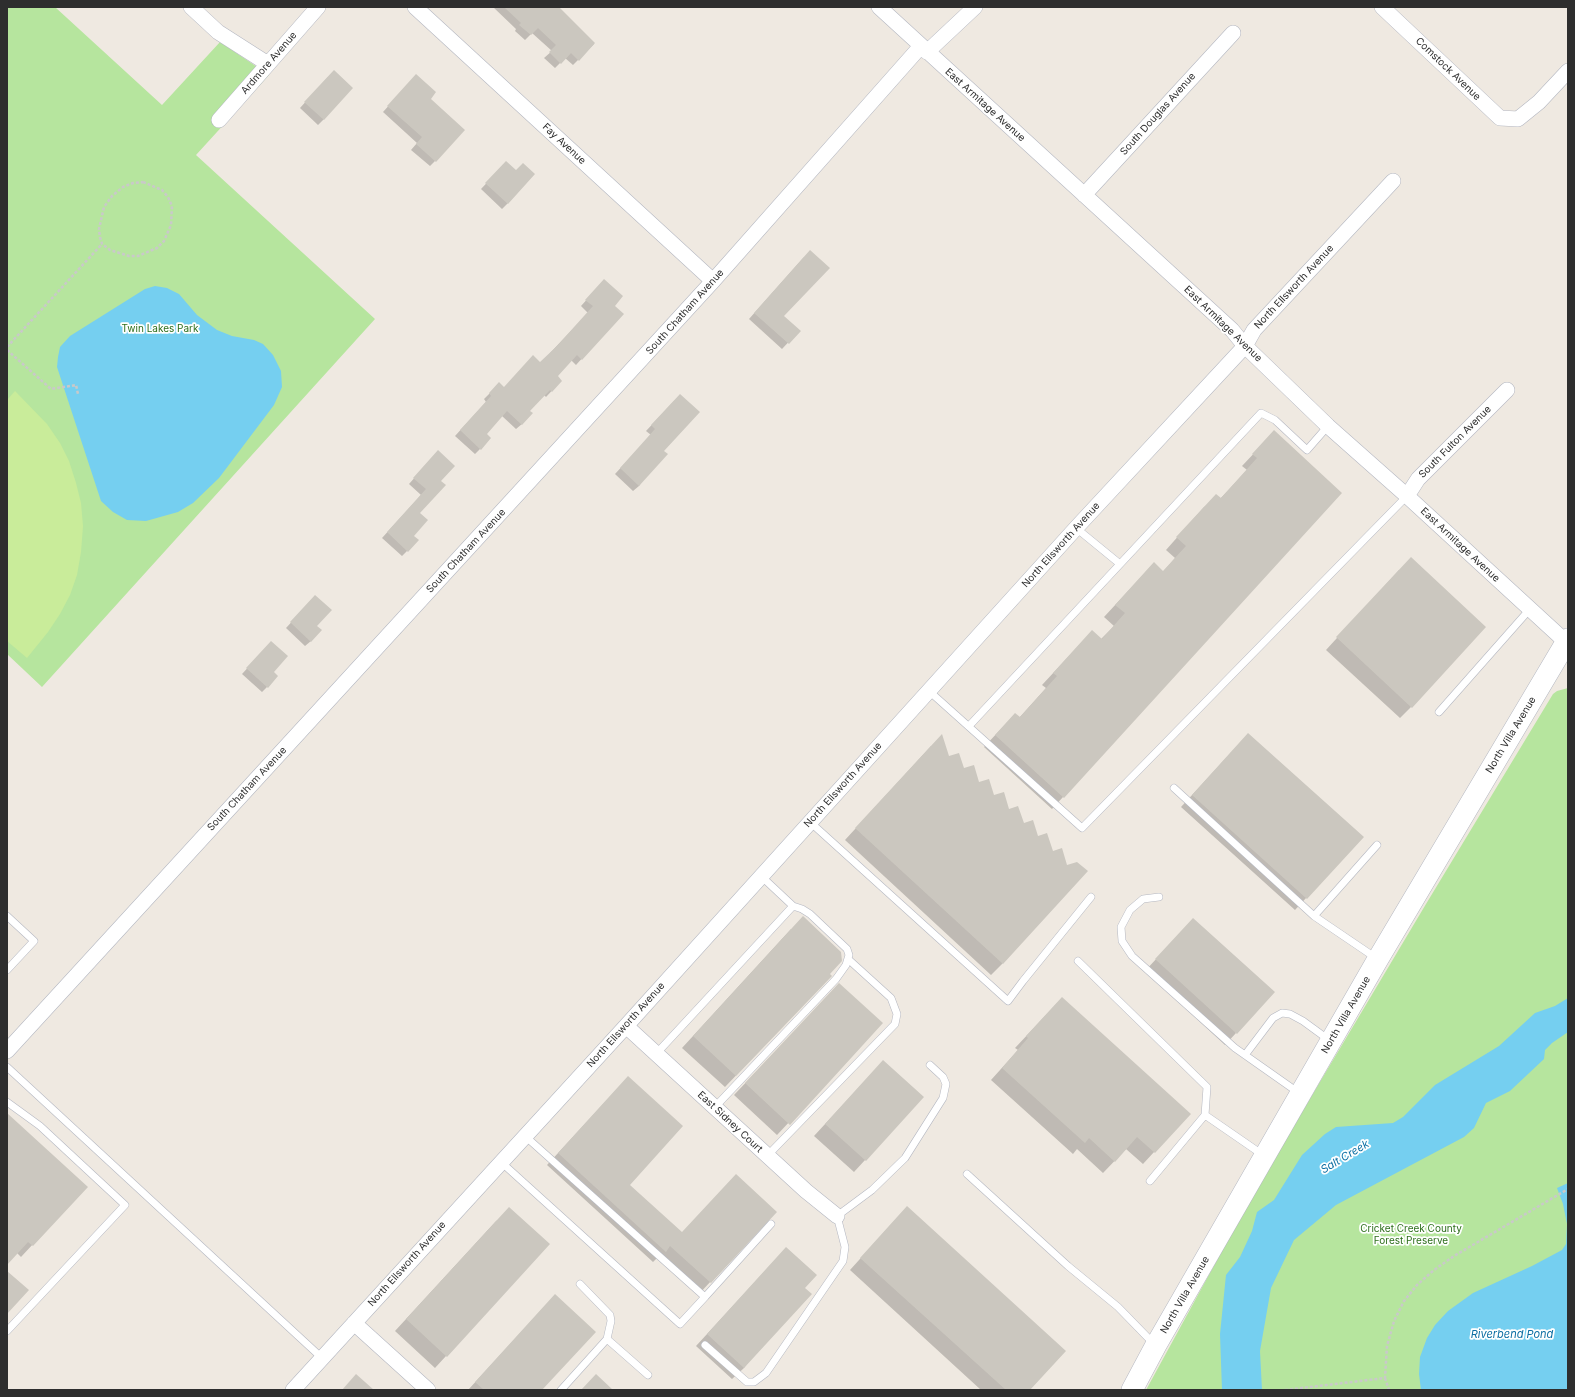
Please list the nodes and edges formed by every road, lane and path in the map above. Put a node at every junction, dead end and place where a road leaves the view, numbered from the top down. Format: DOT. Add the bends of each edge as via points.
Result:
graph roads {
  1 [pos="191,7"];
  2 [pos="318,7"];
  3 [pos="415,7"];
  4 [pos="879,7"];
  5 [pos="975,7"];
  6 [pos="1382,7"];
  7 [pos="1232,33"];
  8 [pos="924,49"];
  9 [pos="268,64"];
  10 [pos="1567,74"];
  11 [pos="219,120"];
  12 [pos="1393,181"];
  13 [pos="1084,195"];
  14 [pos="102,244"];
  15 [pos="713,282"];
  16 [pos="1245,346"];
  17 [pos="7,348"];
  18 [pos="1507,390"];
  19 [pos="78,394"];
  20 [pos="1328,426"];
  21 [pos="1407,496"];
  22 [pos="1076,528"];
  23 [pos="1120,564"];
  24 [pos="1530,609"];
  25 [pos="1567,642"];
  26 [pos="929,691"];
  27 [pos="1439,712"];
  28 [pos="969,726"];
  29 [pos="1174,788"];
  30 [pos="810,822"];
  31 [pos="1377,845"];
  32 [pos="761,876"];
  33 [pos="1091,897"];
  34 [pos="1159,897"];
  35 [pos="793,906"];
  36 [pos="7,916"];
  37 [pos="1314,916"];
  38 [pos="848,959"];
  39 [pos="1378,959"];
  40 [pos="1078,961"];
  41 [pos="7,970"];
  42 [pos="626,1026"];
  43 [pos="1331,1041"];
  44 [pos="7,1051"];
  45 [pos="656,1054"];
  46 [pos="1245,1055"];
  47 [pos="930,1065"];
  48 [pos="7,1067"];
  49 [pos="1301,1094"];
  50 [pos="7,1102"];
  51 [pos="715,1107"];
  52 [pos="1205,1115"];
  53 [pos="525,1136"];
  54 [pos="767,1156"];
  55 [pos="1265,1156"];
  56 [pos="501,1162"];
  57 [pos="967,1174"];
  58 [pos="1150,1181"];
  59 [pos="1568,1189"];
  60 [pos="837,1216"];
  61 [pos="772,1224"];
  62 [pos="580,1284"];
  63 [pos="705,1297"];
  64 [pos="354,1322"];
  65 [pos="7,1330"];
  66 [pos="607,1339"];
  67 [pos="705,1345"];
  68 [pos="1156,1345"];
  69 [pos="322,1358"];
  70 [pos="648,1375"];
  71 [pos="1385,1378"];
  72 [pos="293,1390"];
  73 [pos="428,1390"];
  74 [pos="561,1390"];
  75 [pos="1132,1390"];
  76 [pos="1285,1390"];
  77 [pos="1389,1390"];
  1 -- 9 [label="street" via="218,32"];
  2 -- 9 [label="street, Ardmore Avenue"];
  3 -- 15 [label="street, Fay Avenue"];
  4 -- 8 [label="street, East Armitage Avenue"];
  5 -- 8 [label="street, South Chatham Avenue"];
  6 -- 10 [label="street, Comstock Avenue" via="1500,118 1518,119"];
  7 -- 13 [label="street, South Douglas Avenue"];
  8 -- 13 [label="street, East Armitage Avenue"];
  8 -- 15 [label="street, South Chatham Avenue"];
  9 -- 11 [label="street, Ardmore Avenue"];
  12 -- 16 [label="street, North Ellsworth Avenue" via="1254,330"];
  13 -- 16 [label="street, East Armitage Avenue" via="1232,330"];
  14 -- 14 [label="path" via="99,229 104,207 123,187 143,182 162,190 168,197 172,210 171,225 164,242 157,248 138,256 129,256 110,250"];
  14 -- 17 [label="path"];
  15 -- 44 [label="street, South Chatham Avenue"];
  16 -- 20 [label="street, East Armitage Avenue"];
  16 -- 22 [label="street, North Ellsworth Avenue"];
  17 -- 19 [label="path" via="51,389 76,385"];
  18 -- 21 [label="street, South Fulton Avenue" via="1418,478"];
  20 -- 21 [label="street, East Armitage Avenue"];
  20 -- 23 [label="lane" via="1307,450 1275,420 1261,413"];
  21 -- 24 [label="street, East Armitage Avenue"];
  21 -- 28 [label="lane" via="1082,828"];
  22 -- 23 [label="lane"];
  22 -- 26 [label="street, North Ellsworth Avenue"];
  23 -- 28 [label="lane"];
  24 -- 25 [label="street, East Armitage Avenue"];
  24 -- 27 [label="lane"];
  25 -- 39 [label="main road, North Villa Avenue"];
  26 -- 28 [label="lane"];
  26 -- 30 [label="street, North Ellsworth Avenue"];
  29 -- 37 [label="lane"];
  30 -- 32 [label="street, North Ellsworth Avenue"];
  30 -- 33 [label="lane" via="1008,1001"];
  31 -- 37 [label="lane"];
  32 -- 35 [label="lane"];
  32 -- 42 [label="street, North Ellsworth Avenue"];
  34 -- 46 [label="lane" via="1143,899 1130,910 1122,927 1122,941 1132,956"];
  35 -- 38 [label="lane" via="810,914 847,949"];
  35 -- 45 [label="lane"];
  36 -- 41 [label="lane" via="34,941"];
  37 -- 39 [label="lane"];
  38 -- 51 [label="lane" via="836,979"];
  38 -- 54 [label="lane" via="891,998 897,1014 895,1024"];
  39 -- 43 [label="main road, North Villa Avenue"];
  40 -- 52 [label="lane" via="1207,1087"];
  42 -- 45 [label="street, East Sidney Court"];
  42 -- 53 [label="street, North Ellsworth Avenue"];
  43 -- 46 [label="lane" via="1290,1014 1282,1013 1273,1018"];
  43 -- 49 [label="main road, North Villa Avenue"];
  45 -- 51 [label="street, East Sidney Court"];
  46 -- 49 [label="lane"];
  47 -- 60 [label="lane" via="943,1077 946,1084 943,1098 905,1158 872,1190"];
  48 -- 69 [label="lane"];
  49 -- 55 [label="main road, North Villa Avenue"];
  50 -- 65 [label="lane" via="40,1126 125,1205"];
  51 -- 54 [label="street, East Sidney Court"];
  52 -- 55 [label="lane"];
  52 -- 58 [label="lane"];
  53 -- 56 [label="street, North Ellsworth Avenue"];
  53 -- 63 [label="lane"];
  54 -- 60 [label="street, East Sidney Court"];
  55 -- 68 [label="main road, North Villa Avenue"];
  56 -- 63 [label="lane" via="680,1324"];
  56 -- 64 [label="street, North Ellsworth Avenue"];
  57 -- 68 [label="lane" via="1068,1266 1118,1307"];
  59 -- 71 [label="path" via="1454,1256 1417,1285 1404,1301 1394,1321 1387,1346"];
  60 -- 67 [label="lane" via="845,1247 843,1261 766,1373 754,1382 747,1382"];
  61 -- 63 [label="lane"];
  62 -- 66 [label="lane" via="610,1315"];
  64 -- 69 [label="street, North Ellsworth Avenue"];
  64 -- 73 [label="street"];
  66 -- 70 [label="lane"];
  66 -- 74 [label="lane"];
  68 -- 75 [label="main road, North Villa Avenue"];
  69 -- 72 [label="street, North Ellsworth Avenue"];
  71 -- 76 [label="path"];
  71 -- 77 [label="path"];
}
